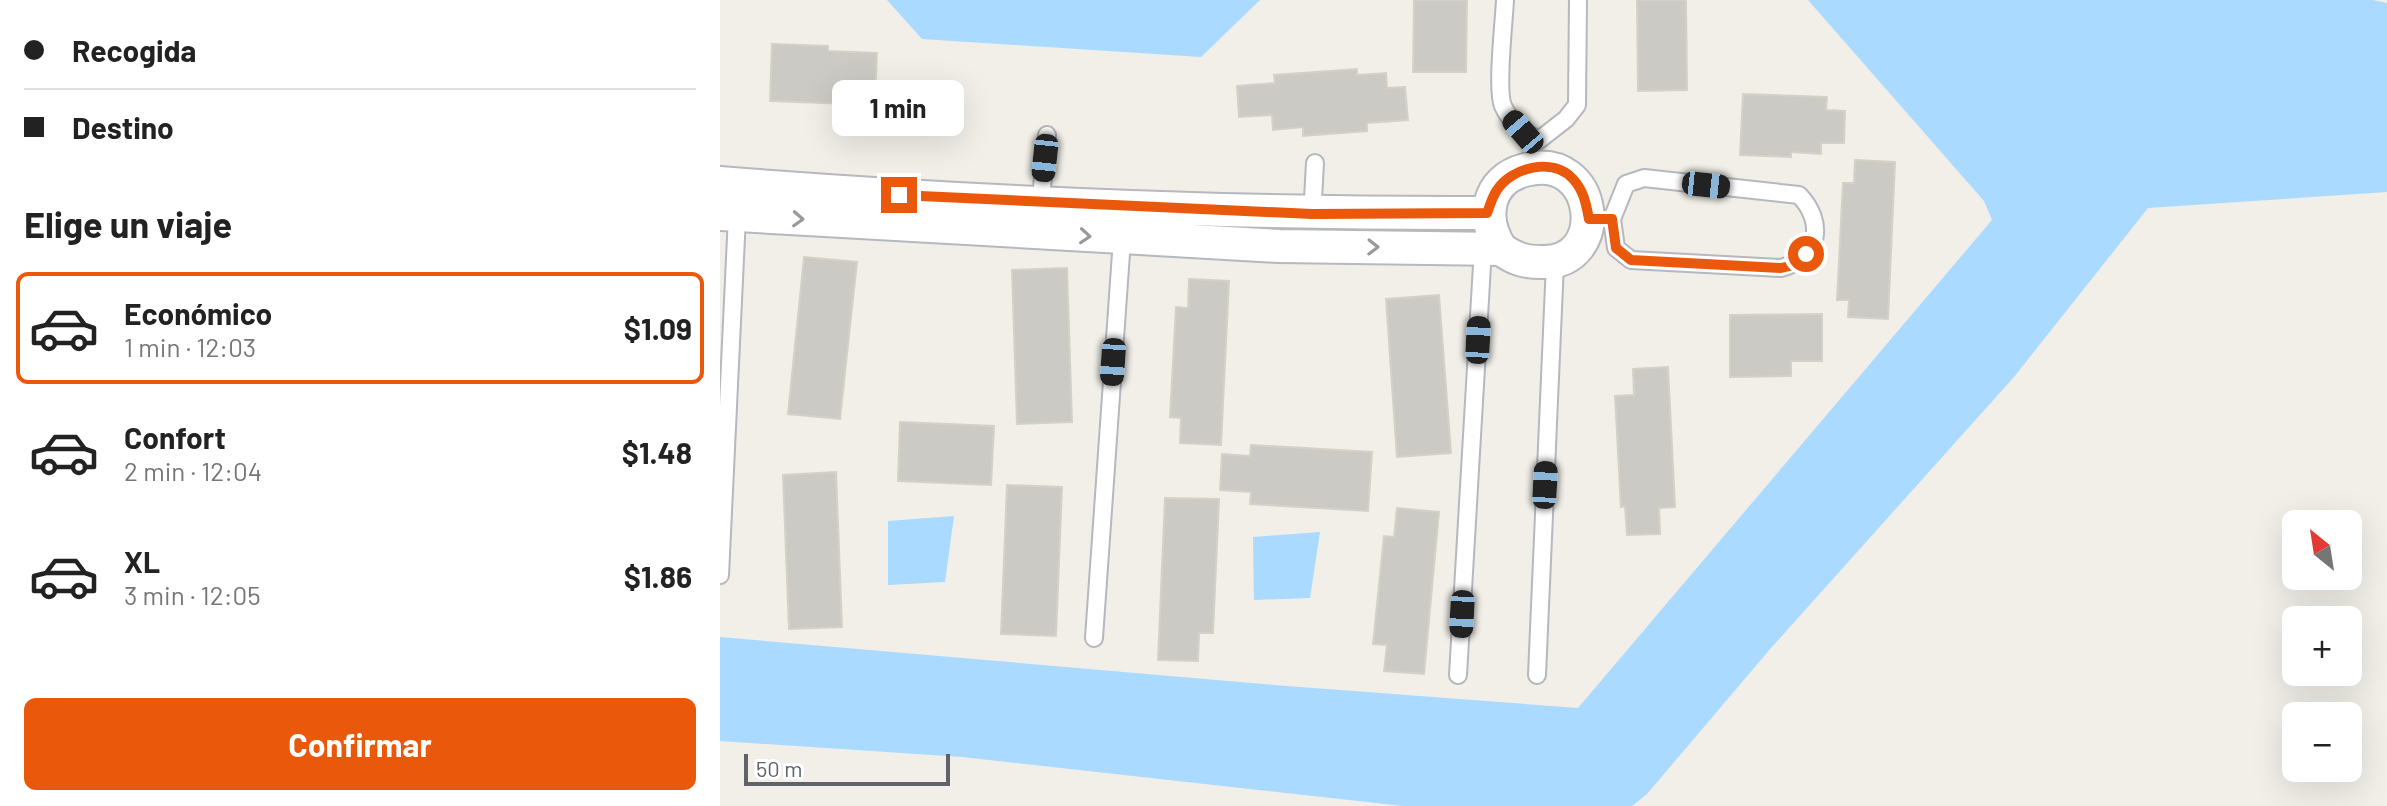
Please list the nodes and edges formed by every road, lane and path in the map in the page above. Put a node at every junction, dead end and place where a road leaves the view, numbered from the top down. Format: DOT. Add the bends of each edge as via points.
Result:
graph roads {
  1 [pos="1505,0"];
  2 [pos="1578,0"];
  3 [pos="1047,135"];
  4 [pos="1537,154"];
  5 [pos="1315,163"];
  6 [pos="720,183"];
  7 [pos="928,212"];
  8 [pos="1487,213"];
  9 [pos="1312,214"];
  10 [pos="728,215"];
  11 [pos="1039,218"];
  12 [pos="1601,219"];
  13 [pos="1122,239"];
  14 [pos="1310,246"];
  15 [pos="1492,248"];
  16 [pos="1555,263"];
  17 [pos="720,575"];
  18 [pos="1094,638"];
  19 [pos="1458,675"];
  20 [pos="1537,675"];
  1 -- 4 [label="lane" via="1501,98"];
  2 -- 4 [label="lane" via="1577,105"];
  3 -- 11 [label="lane"];
  4 -- 8 [label="street" via="1495,191"];
  4 -- 12 [label="street" via="1550,168 1572,177"];
  5 -- 9 [label="lane"];
  6 -- 7 [label="street"];
  10 -- 7 [label="street, one-way"];
  7 -- 11 [label="street"];
  8 -- 9 [label="street"];
  8 -- 15 [label="street"];
  9 -- 11 [label="street"];
  9 -- 14 [label="lane"];
  10 -- 17 [label="lane"];
  11 -- 13 [label="street, one-way"];
  12 -- 12 [label="lane" via="1626,184 1644,178 1799,195 1810,207 1816,227 1806,254 1781,268 1631,260 1616,248"];
  12 -- 16 [label="street" via="1576,251"];
  13 -- 14 [label="street"];
  13 -- 18 [label="lane"];
  14 -- 15 [label="street, one-way"];
  15 -- 16 [label="street" via="1526,262"];
  15 -- 19 [label="lane"];
  16 -- 20 [label="lane"];
}
